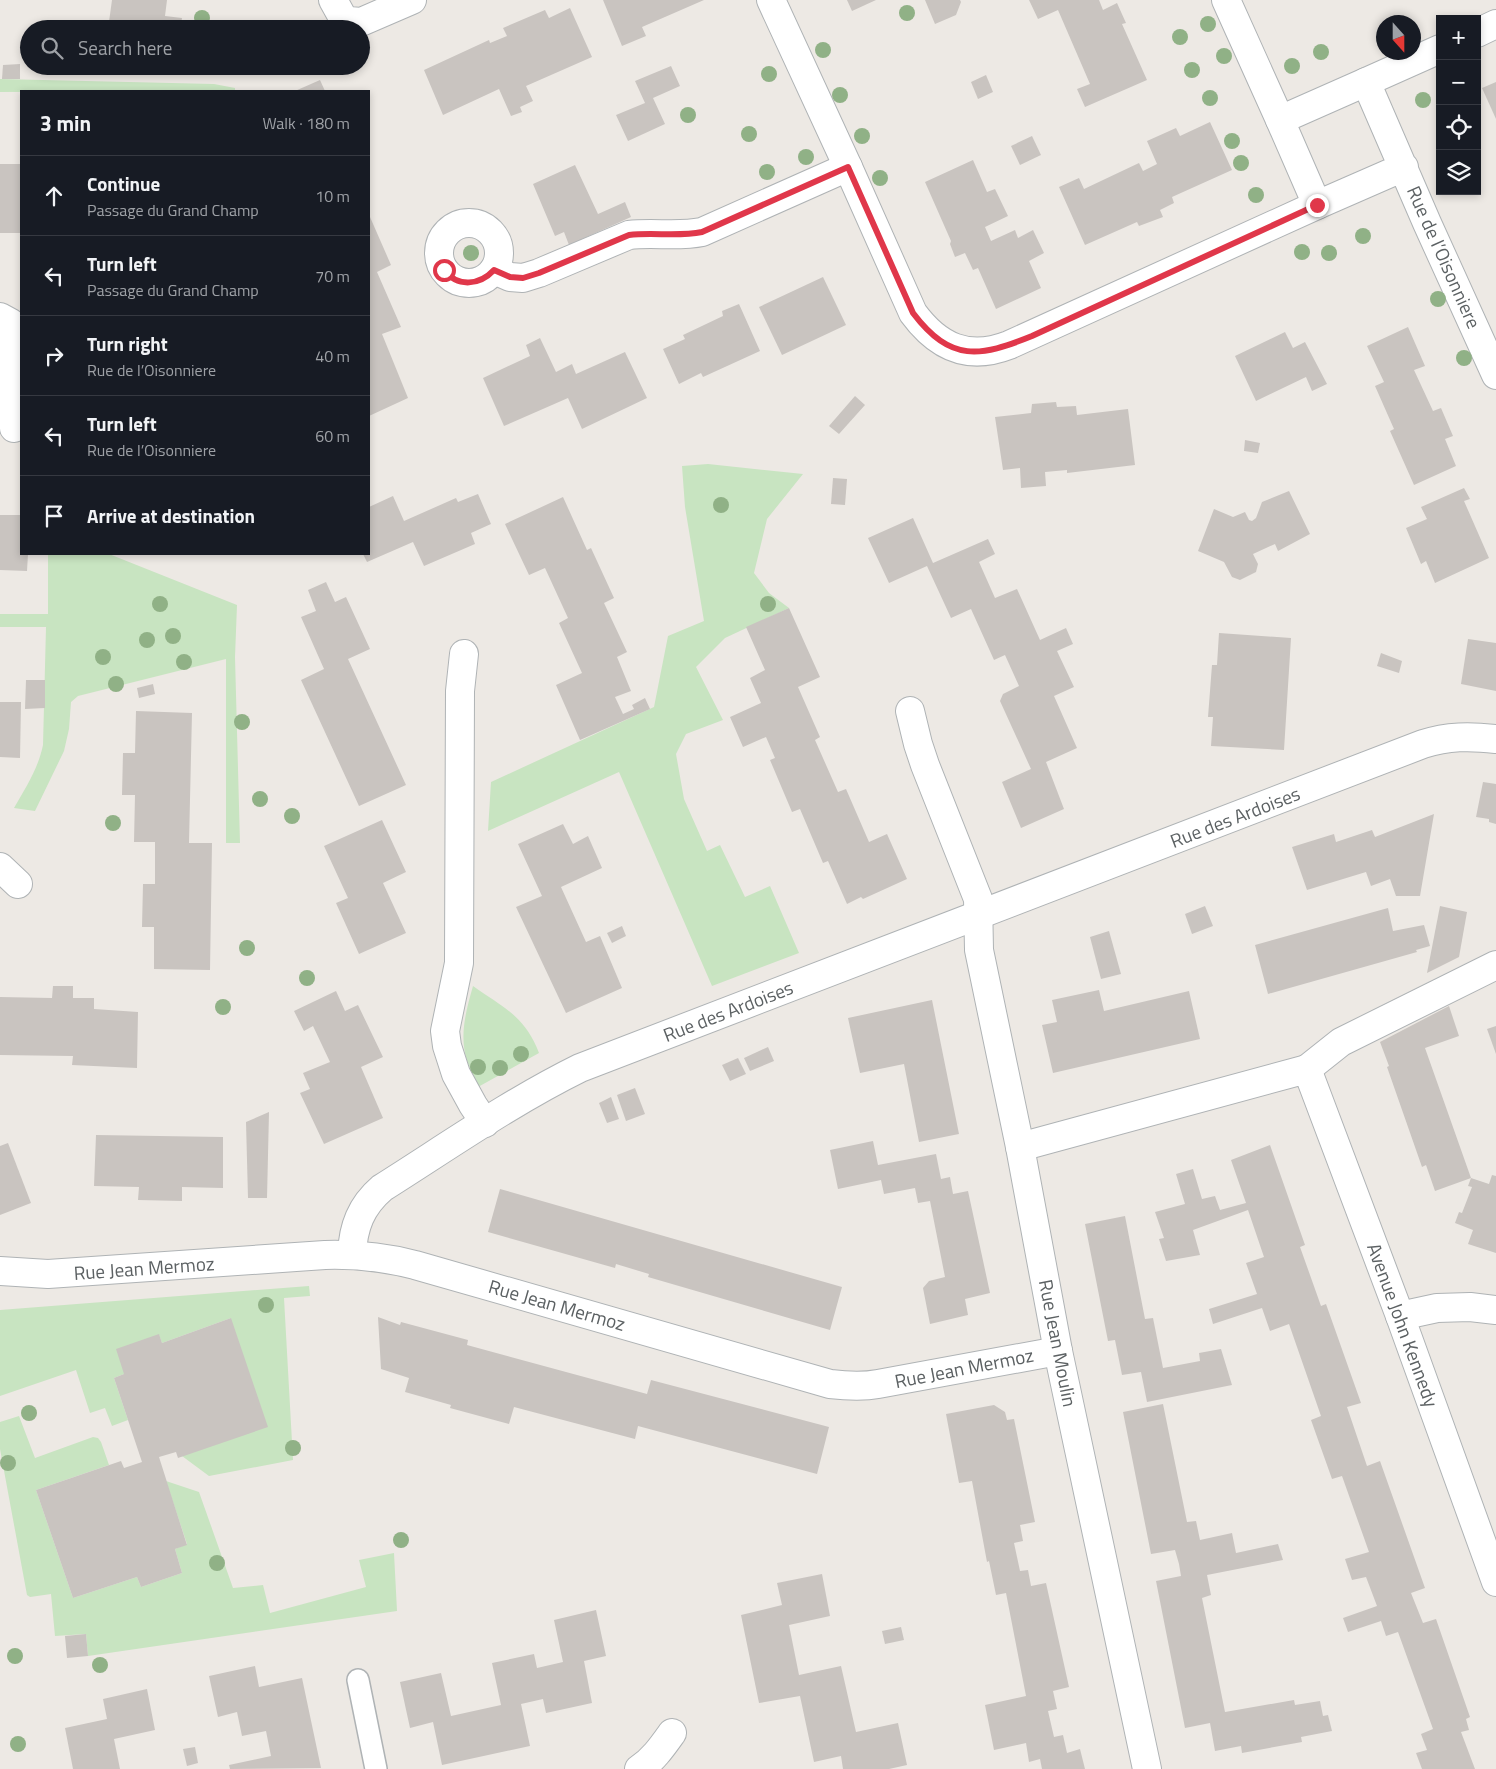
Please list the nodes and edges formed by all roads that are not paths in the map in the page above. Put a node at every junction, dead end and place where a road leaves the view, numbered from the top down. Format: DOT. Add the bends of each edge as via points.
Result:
graph roads {
  1 [pos="333,0"];
  2 [pos="412,0"];
  3 [pos="771,0"];
  4 [pos="1226,0"];
  5 [pos="349,20"];
  6 [pos="366,20"];
  7 [pos="1496,24"];
  8 [pos="1481,31"];
  9 [pos="1436,51"];
  10 [pos="1366,82"];
  11 [pos="1280,120"];
  12 [pos="848,167"];
  13 [pos="1404,167"];
  14 [pos="1317,205"];
  15 [pos="494,270"];
  16 [pos="0,317"];
  17 [pos="1496,375"];
  18 [pos="14,428"];
  19 [pos="464,654"];
  20 [pos="910,711"];
  21 [pos="1496,739"];
  22 [pos="979,916"];
  23 [pos="1496,965"];
  24 [pos="1307,1069"];
  25 [pos="485,1122"];
  26 [pos="1020,1147"];
  27 [pos="352,1254"];
  28 [pos="0,1271"];
  29 [pos="48,1274"];
  30 [pos="0,1285"];
  31 [pos="1496,1310"];
  32 [pos="1400,1316"];
  33 [pos="1058,1350"];
  34 [pos="1496,1582"];
  35 [pos="358,1680"];
  36 [pos="672,1733"];
  37 [pos="376,1769"];
  38 [pos="639,1769"];
  39 [pos="1147,1769"];
  1 -- 5 [label="street" via="343,18"];
  2 -- 6 [label="street"];
  3 -- 12 [label="street, Rue de l’Oisonniere"];
  4 -- 11 [label="street"];
  7 -- 8 [label="street"];
  9 -- 10 [label="street"];
  10 -- 11 [label="street"];
  10 -- 13 [label="street, Rue de l’Oisonniere"];
  11 -- 14 [label="street"];
  12 -- 14 [label="street, Rue de l’Oisonniere" via="913,313 940,341 975,352 998,349 1032,336"];
  12 -- 15 [label="street" via="702,232 629,235 523,278"];
  13 -- 14 [label="street, Rue de l’Oisonniere"];
  13 -- 17 [label="street, Rue de l’Oisonniere"];
  16 -- 18 [label="street" via="11,323"];
  19 -- 25 [label="street" via="460,691 459,963 445,1032 456,1074"];
  20 -- 22 [label="street" via="925,765 974,886"];
  21 -- 22 [label="street, Rue des Ardoises" via="1454,737 1423,744"];
  22 -- 25 [label="street, Rue des Ardoises" via="580,1068"];
  22 -- 26 [label="street, Rue Jean Moulin" via="979,950"];
  23 -- 24 [label="street" via="1341,1042"];
  24 -- 26 [label="street"];
  24 -- 32 [label="street, Avenue John Kennedy"];
  25 -- 27 [label="street, Rue des Ardoises" via="371,1198 356,1225"];
  26 -- 33 [label="street, Rue Jean Moulin"];
  27 -- 29 [label="street, Rue Jean Mermoz"];
  27 -- 33 [label="street, Rue Jean Mermoz" via="415,1265 846,1386 862,1387"];
  28 -- 29 [label="street, Rue Jean Mermoz"];
  29 -- 30 [label="street, Rue Jean Mermoz"];
  31 -- 32 [label="street" via="1437,1308"];
  32 -- 34 [label="street, Avenue John Kennedy"];
  33 -- 39 [label="street, Rue Jean Moulin"];
  35 -- 37 [label="lane"];
  36 -- 38 [label="street" via="661,1749"];
}
